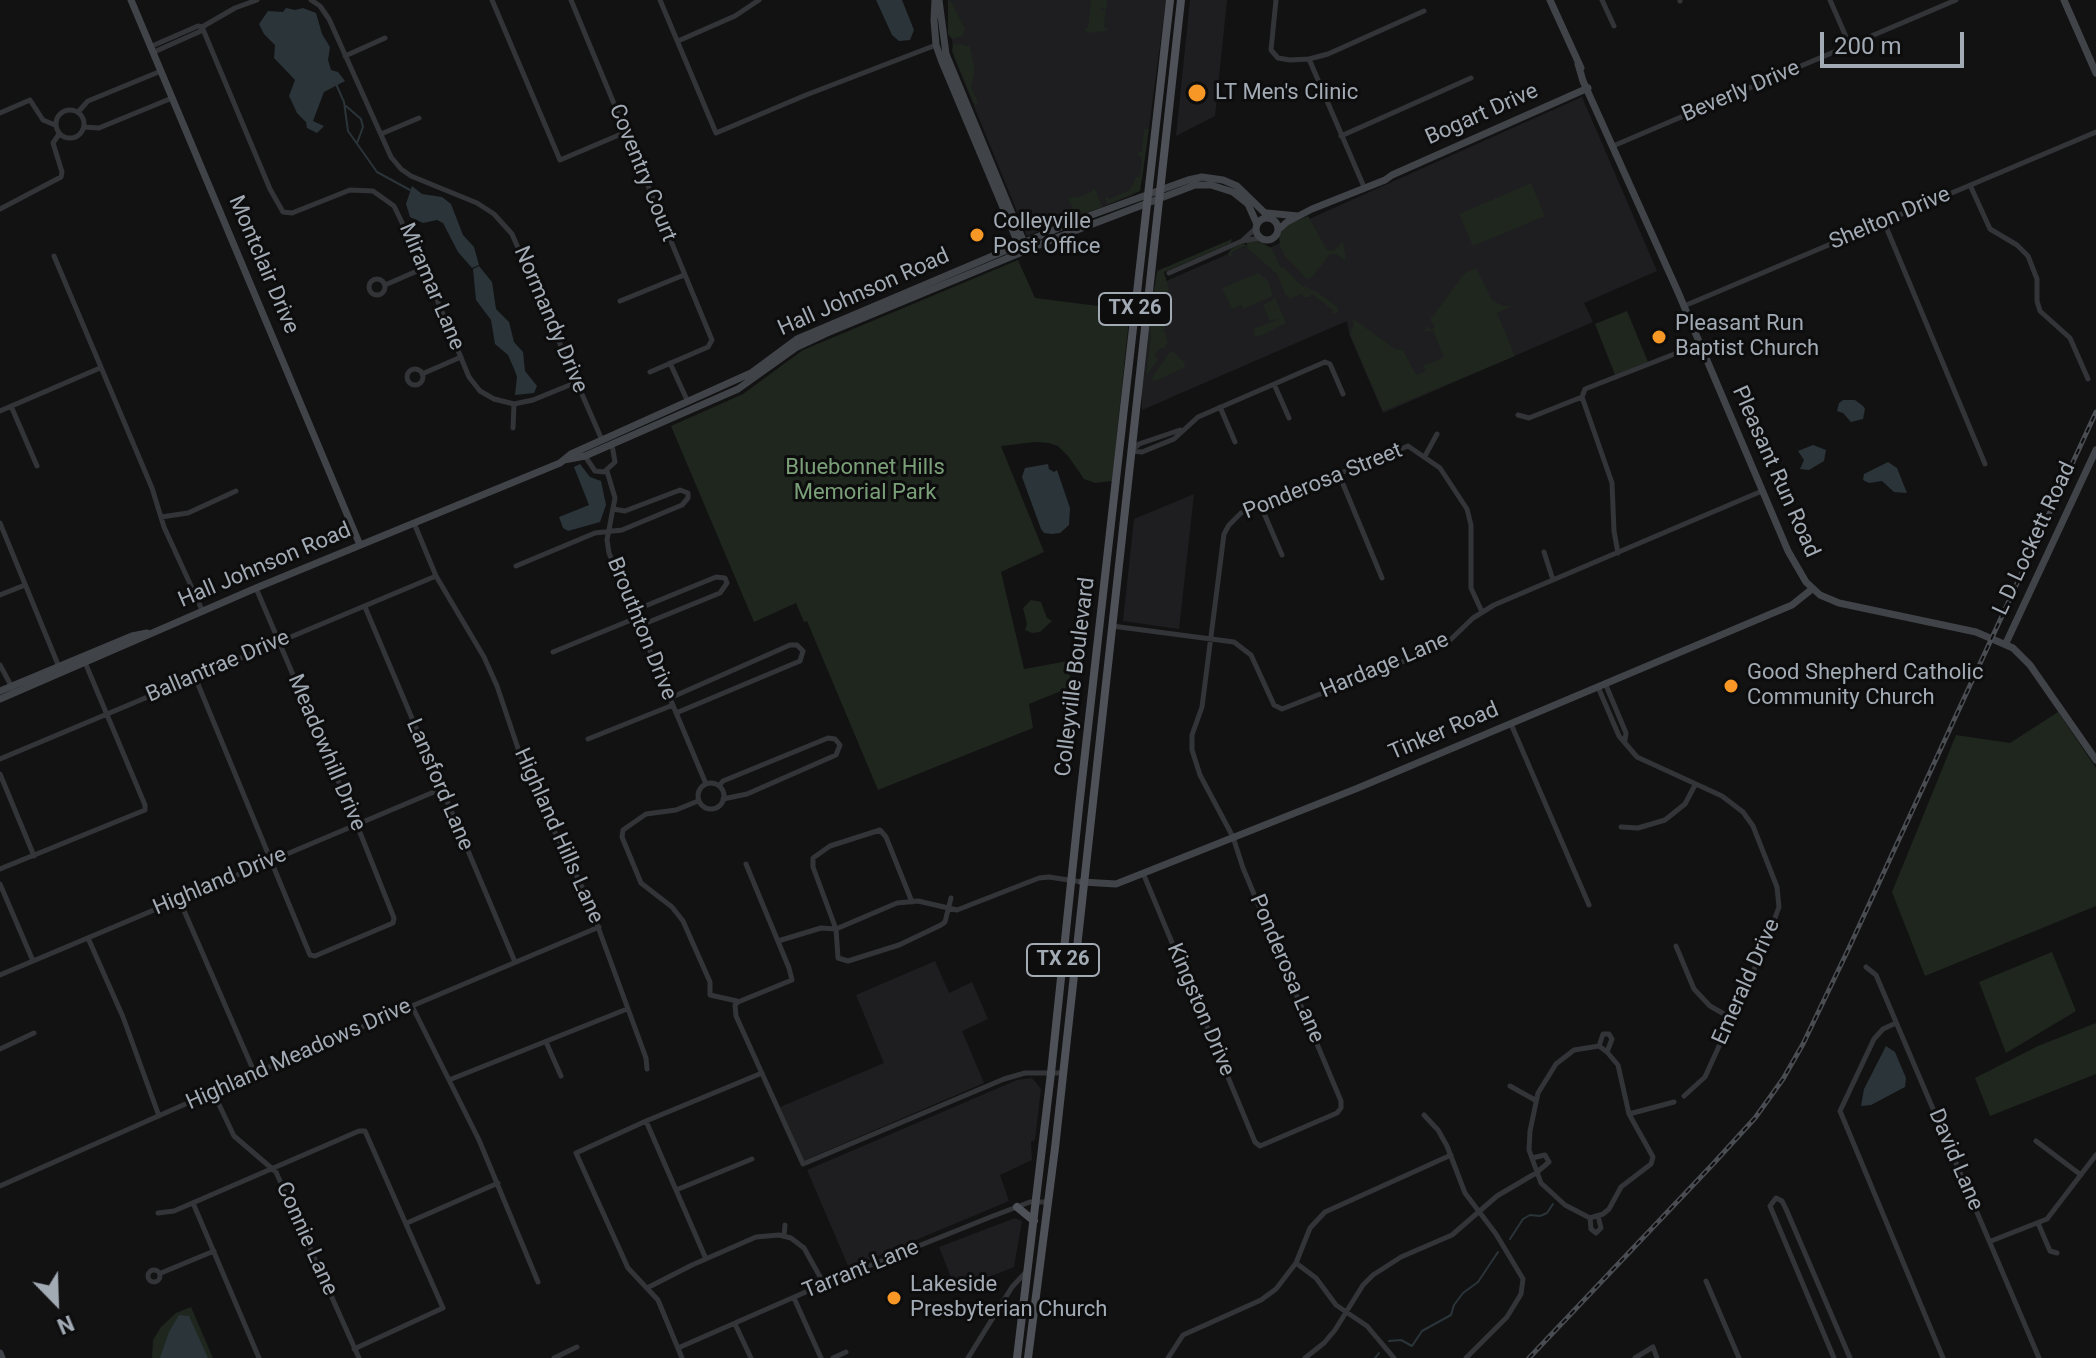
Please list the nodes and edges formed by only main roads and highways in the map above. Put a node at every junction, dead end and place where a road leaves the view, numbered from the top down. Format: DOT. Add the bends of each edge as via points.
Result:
graph roads {
  1 [pos="131,0"];
  2 [pos="937,0"];
  3 [pos="1170,0"];
  4 [pos="1181,0"];
  5 [pos="1550,0"];
  6 [pos="2064,0"];
  7 [pos="2096,73"];
  8 [pos="1588,88"];
  9 [pos="1148,194"];
  10 [pos="1243,195"];
  11 [pos="1159,196"];
  12 [pos="1257,204"];
  13 [pos="1147,205"];
  14 [pos="1298,216"];
  15 [pos="1272,219"];
  16 [pos="1075,221"];
  17 [pos="1256,226"];
  18 [pos="1278,230"];
  19 [pos="1056,238"];
  20 [pos="1023,248"];
  21 [pos="690,405"];
  22 [pos="1119,449"];
  23 [pos="2096,450"];
  24 [pos="1131,451"];
  25 [pos="564,460"];
  26 [pos="360,545"];
  27 [pos="1812,589"];
  28 [pos="2006,643"];
  29 [pos="13,690"];
  30 [pos="0,691"];
  31 [pos="0,699"];
  32 [pos="1099,736"];
  33 [pos="1087,737"];
  34 [pos="2096,760"];
  35 [pos="1082,882"];
  36 [pos="1017,1207"];
  37 [pos="1034,1221"];
  38 [pos="1017,1358"];
  39 [pos="1028,1358"];
  1 -- 26 [label="main road, Montclair Drive"];
  2 -- 20 [label="main road" via="940,46"];
  3 -- 9 [label="main road, Colleyville Boulevard / TX 26"];
  4 -- 11 [label="main road, Colleyville Boulevard / TX 26"];
  5 -- 8 [label="main road, Pleasant Run Road"];
  6 -- 7 [label="main road"];
  8 -- 14 [label="main road, Bogart Drive"];
  8 -- 27 [label="main road, Pleasant Run Road" via="1788,551"];
  9 -- 11 [label="main road, Hall Johnson Road"];
  9 -- 13 [label="main road, Colleyville Boulevard / TX 26"];
  9 -- 16 [label="main road, Hall Johnson Road"];
  10 -- 11 [label="main road, Hall Johnson Road" via="1228,182 1195,178"];
  10 -- 12 [label="main road, Hall Johnson Road"];
  10 -- 17 [label="main road"];
  11 -- 13 [label="main road, Hall Johnson Road"];
  11 -- 24 [label="main road, Colleyville Boulevard / TX 26"];
  12 -- 14 [label="main road" via="1271,214"];
  12 -- 15 [label="main road, Hall Johnson Road"];
  13 -- 19 [label="main road, Hall Johnson Road"];
  13 -- 22 [label="main road, Colleyville Boulevard / TX 26"];
  14 -- 15 [label="main road, Bogart Drive"];
  14 -- 18 [label="main road, Bogart Drive"];
  15 -- 17 [label="main road" via="1263,218"];
  15 -- 18 [label="main road"];
  16 -- 19 [label="main road"];
  16 -- 20 [label="main road, Hall Johnson Road"];
  17 -- 18 [label="main road" via="1260,238 1271,240"];
  19 -- 20 [label="main road, Hall Johnson Road"];
  20 -- 21 [label="main road, Hall Johnson Road" via="797,347 755,380"];
  21 -- 25 [label="main road, Hall Johnson Road"];
  21 -- 25 [label="main road, Hall Johnson Road" via="612,445"];
  22 -- 24 [label="main road"];
  22 -- 33 [label="main road, Colleyville Boulevard / TX 26"];
  23 -- 28 [label="main road, L D Lockett Road"];
  24 -- 32 [label="main road, Colleyville Boulevard / TX 26"];
  25 -- 26 [label="main road, Hall Johnson Road"];
  26 -- 29 [label="main road, Hall Johnson Road"];
  27 -- 28 [label="main road, Pleasant Run Road" via="1839,603"];
  27 -- 35 [label="main road, Tinker Road" via="1792,605 1358,788 1116,884"];
  28 -- 34 [label="main road, Pleasant Run Road" via="2030,665"];
  29 -- 30 [label="main road, Hall Johnson Road"];
  29 -- 31 [label="main road, Hall Johnson Road"];
  32 -- 33 [label="main road"];
  32 -- 35 [label="main road, Colleyville Boulevard / TX 26"];
  33 -- 37 [label="main road, Colleyville Boulevard / TX 26"];
  35 -- 39 [label="main road, Colleyville Boulevard / TX 26"];
  36 -- 37 [label="main road"];
  37 -- 38 [label="main road, Colleyville Boulevard / TX 26"];
}
